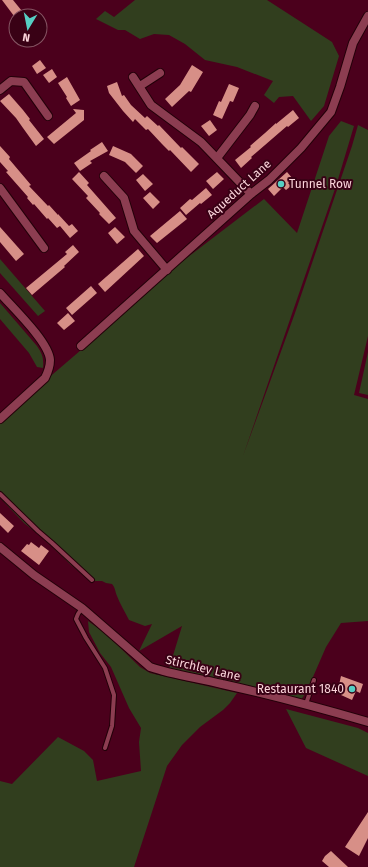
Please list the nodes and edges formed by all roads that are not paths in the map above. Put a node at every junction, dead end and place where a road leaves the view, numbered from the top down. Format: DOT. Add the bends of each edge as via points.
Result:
graph roads {
  1 [pos="368,16"];
  2 [pos="160,72"];
  3 [pos="133,77"];
  4 [pos="140,86"];
  5 [pos="0,90"];
  6 [pos="256,106"];
  7 [pos="48,116"];
  8 [pos="217,158"];
  9 [pos="104,176"];
  10 [pos="0,188"];
  11 [pos="251,194"];
  12 [pos="44,248"];
  13 [pos="167,270"];
  14 [pos="0,293"];
  15 [pos="80,346"];
  16 [pos="0,419"];
  17 [pos="0,494"];
  18 [pos="0,547"];
  19 [pos="92,580"];
  20 [pos="82,608"];
  21 [pos="314,680"];
  22 [pos="306,704"];
  23 [pos="368,722"];
  24 [pos="105,748"];
  1 -- 11 [label="street, Aqueduct Lane" via="353,44 331,112 301,148"];
  2 -- 4 [label="street"];
  3 -- 4 [label="street"];
  4 -- 8 [label="street" via="151,105 201,142"];
  5 -- 7 [label="street" via="11,81 24,82"];
  6 -- 8 [label="street"];
  8 -- 11 [label="street"];
  9 -- 13 [label="street" via="124,198 134,231"];
  10 -- 12 [label="street"];
  11 -- 13 [label="street, Aqueduct Lane"];
  13 -- 15 [label="street, Aqueduct Lane"];
  14 -- 16 [label="street" via="38,335 48,351 50,360 45,378"];
  17 -- 19 [label="lane"];
  18 -- 20 [label="street, Stirchley Lane" via="34,575"];
  20 -- 22 [label="street, Stirchley Lane" via="150,667"];
  20 -- 24 [label="lane" via="76,619 105,668 114,695 112,726"];
  21 -- 22 [label="lane"];
  22 -- 23 [label="street, Stirchley Lane"];
}
